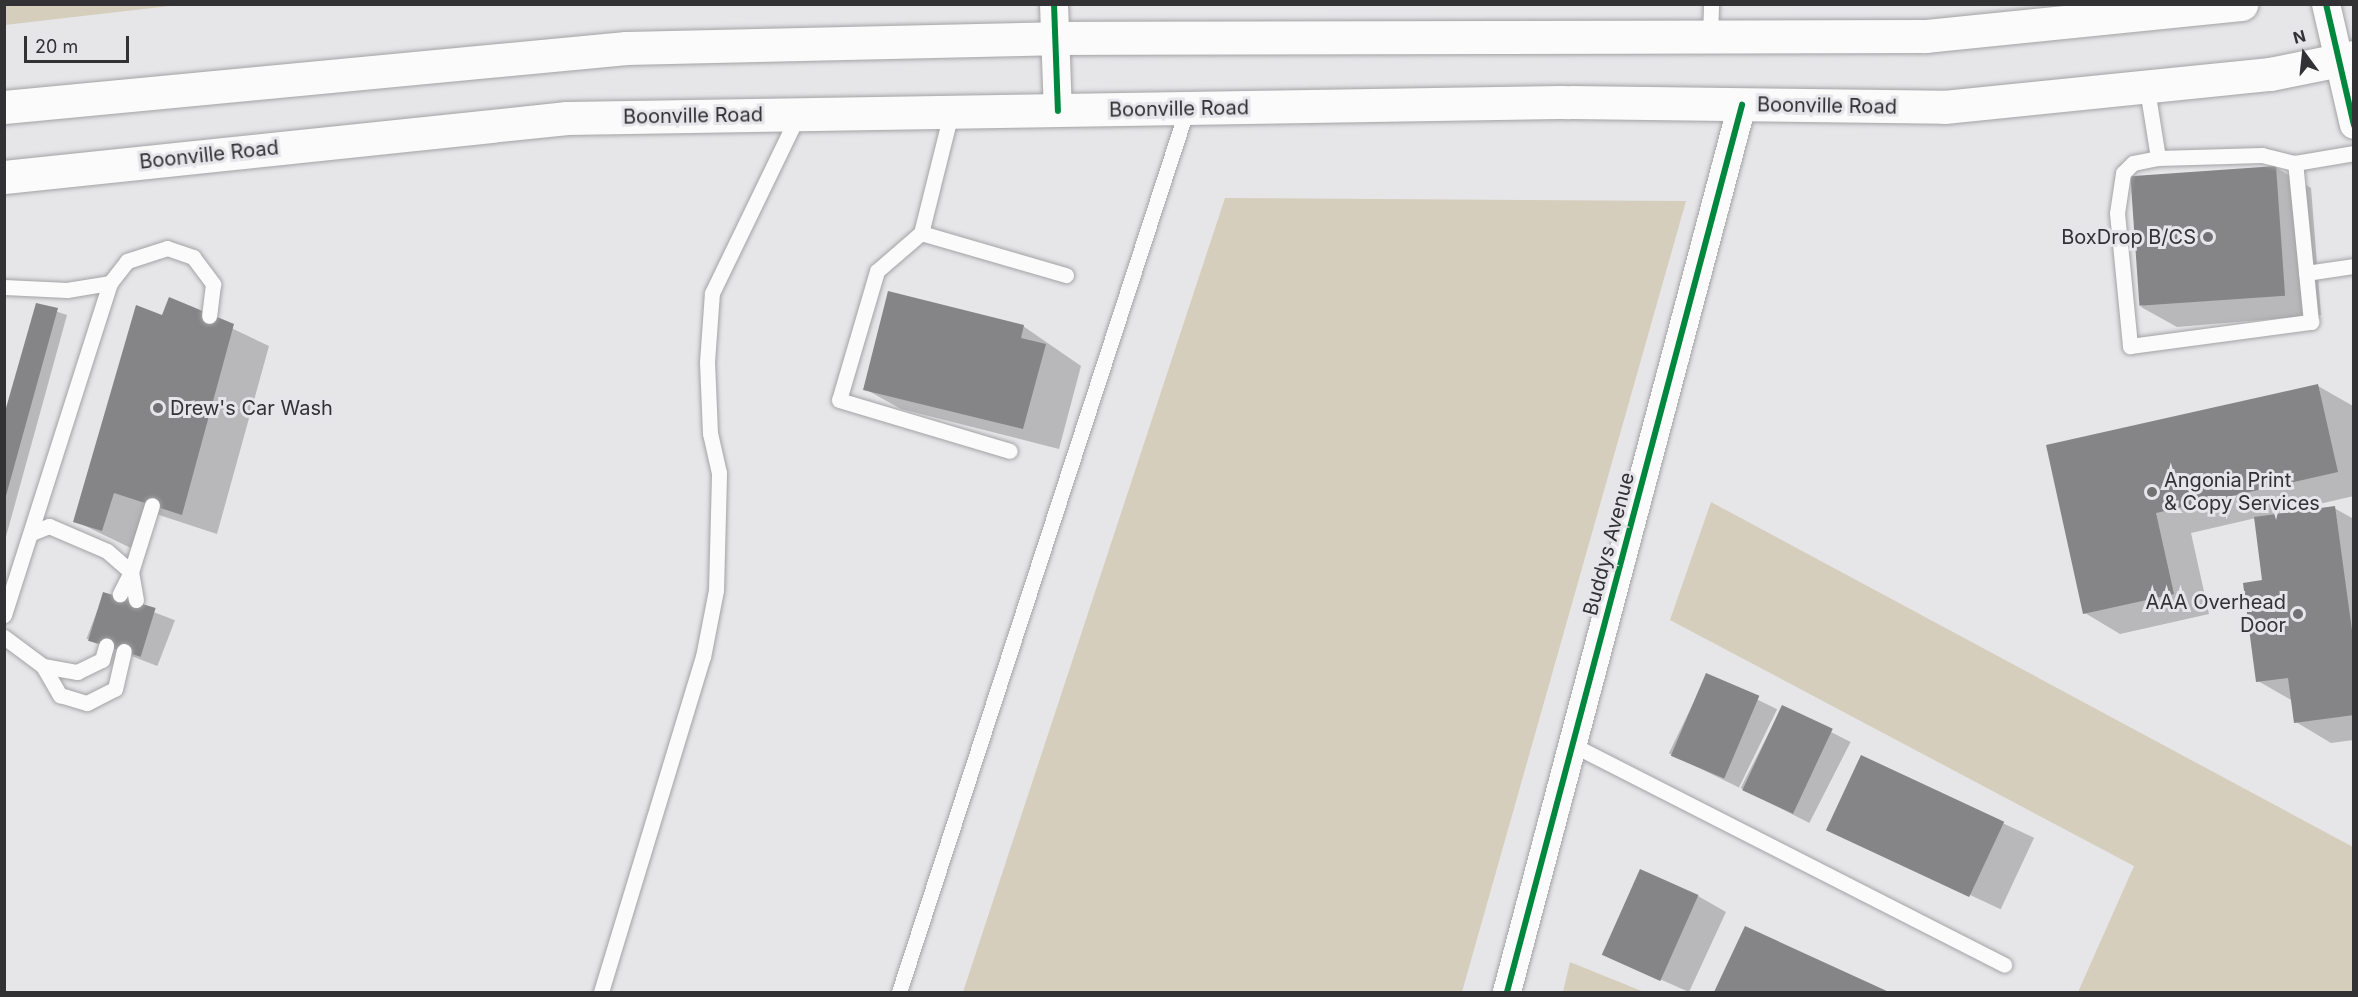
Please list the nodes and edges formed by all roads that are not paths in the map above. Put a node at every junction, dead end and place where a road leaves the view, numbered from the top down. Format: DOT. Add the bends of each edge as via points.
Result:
graph roads {
  1 [pos="1054,4"];
  2 [pos="2241,4"];
  3 [pos="2326,4"];
  4 [pos="1710,20"];
  5 [pos="1054,38"];
  6 [pos="2346,59"];
  7 [pos="2147,89"];
  8 [pos="1742,105"];
  9 [pos="4,107"];
  10 [pos="1187,109"];
  11 [pos="1058,111"];
  12 [pos="951,113"];
  13 [pos="798,115"];
  14 [pos="2354,125"];
  15 [pos="2354,153"];
  16 [pos="2158,158"];
  17 [pos="2295,163"];
  18 [pos="4,177"];
  19 [pos="921,233"];
  20 [pos="2354,267"];
  21 [pos="2307,273"];
  22 [pos="1066,275"];
  23 [pos="110,283"];
  24 [pos="4,286"];
  25 [pos="209,316"];
  26 [pos="1010,451"];
  27 [pos="152,505"];
  28 [pos="34,532"];
  29 [pos="131,572"];
  30 [pos="120,594"];
  31 [pos="136,600"];
  32 [pos="4,615"];
  33 [pos="4,637"];
  34 [pos="106,646"];
  35 [pos="124,651"];
  36 [pos="43,666"];
  37 [pos="1573,745"];
  38 [pos="2004,965"];
  39 [pos="601,993"];
  40 [pos="899,993"];
  41 [pos="1507,993"];
  1 -- 5 [label="street"];
  2 -- 4 [label="main road" via="1926,36"];
  3 -- 6 [label="street"];
  4 -- 5 [label="main road"];
  5 -- 9 [label="main road" via="626,48"];
  5 -- 11 [label="street"];
  6 -- 7 [label="main road, Boonville Road"];
  6 -- 14 [label="street"];
  7 -- 8 [label="main road, Boonville Road" via="1944,107"];
  7 -- 16 [label="lane"];
  8 -- 10 [label="main road, Boonville Road"];
  8 -- 37 [label="street, Buddys Avenue"];
  10 -- 11 [label="main road, Boonville Road"];
  10 -- 40 [label="lane"];
  11 -- 12 [label="main road, Boonville Road"];
  12 -- 13 [label="main road, Boonville Road"];
  12 -- 19 [label="lane"];
  13 -- 18 [label="main road, Boonville Road" via="567,118"];
  13 -- 39 [label="lane" via="712,293 707,362 710,433 719,473 716,590 703,657"];
  15 -- 17 [label="lane"];
  16 -- 17 [label="lane" via="2262,155"];
  16 -- 21 [label="lane" via="2133,163 2123,173 2118,203 2130,346 2311,322"];
  17 -- 21 [label="lane"];
  19 -- 22 [label="lane"];
  19 -- 26 [label="lane" via="877,271 839,400"];
  20 -- 21 [label="lane"];
  23 -- 24 [label="lane" via="67,290"];
  23 -- 25 [label="lane" via="127,261 167,248 193,257 213,284"];
  23 -- 28 [label="lane"];
  27 -- 29 [label="lane"];
  28 -- 29 [label="lane" via="49,526 76,535"];
  28 -- 32 [label="lane"];
  29 -- 30 [label="lane"];
  29 -- 31 [label="lane"];
  33 -- 36 [label="lane"];
  34 -- 36 [label="lane" via="102,660 77,672"];
  35 -- 36 [label="lane" via="115,688 87,703 60,696"];
  37 -- 38 [label="lane"];
  37 -- 41 [label="street, Buddys Avenue"];
}
